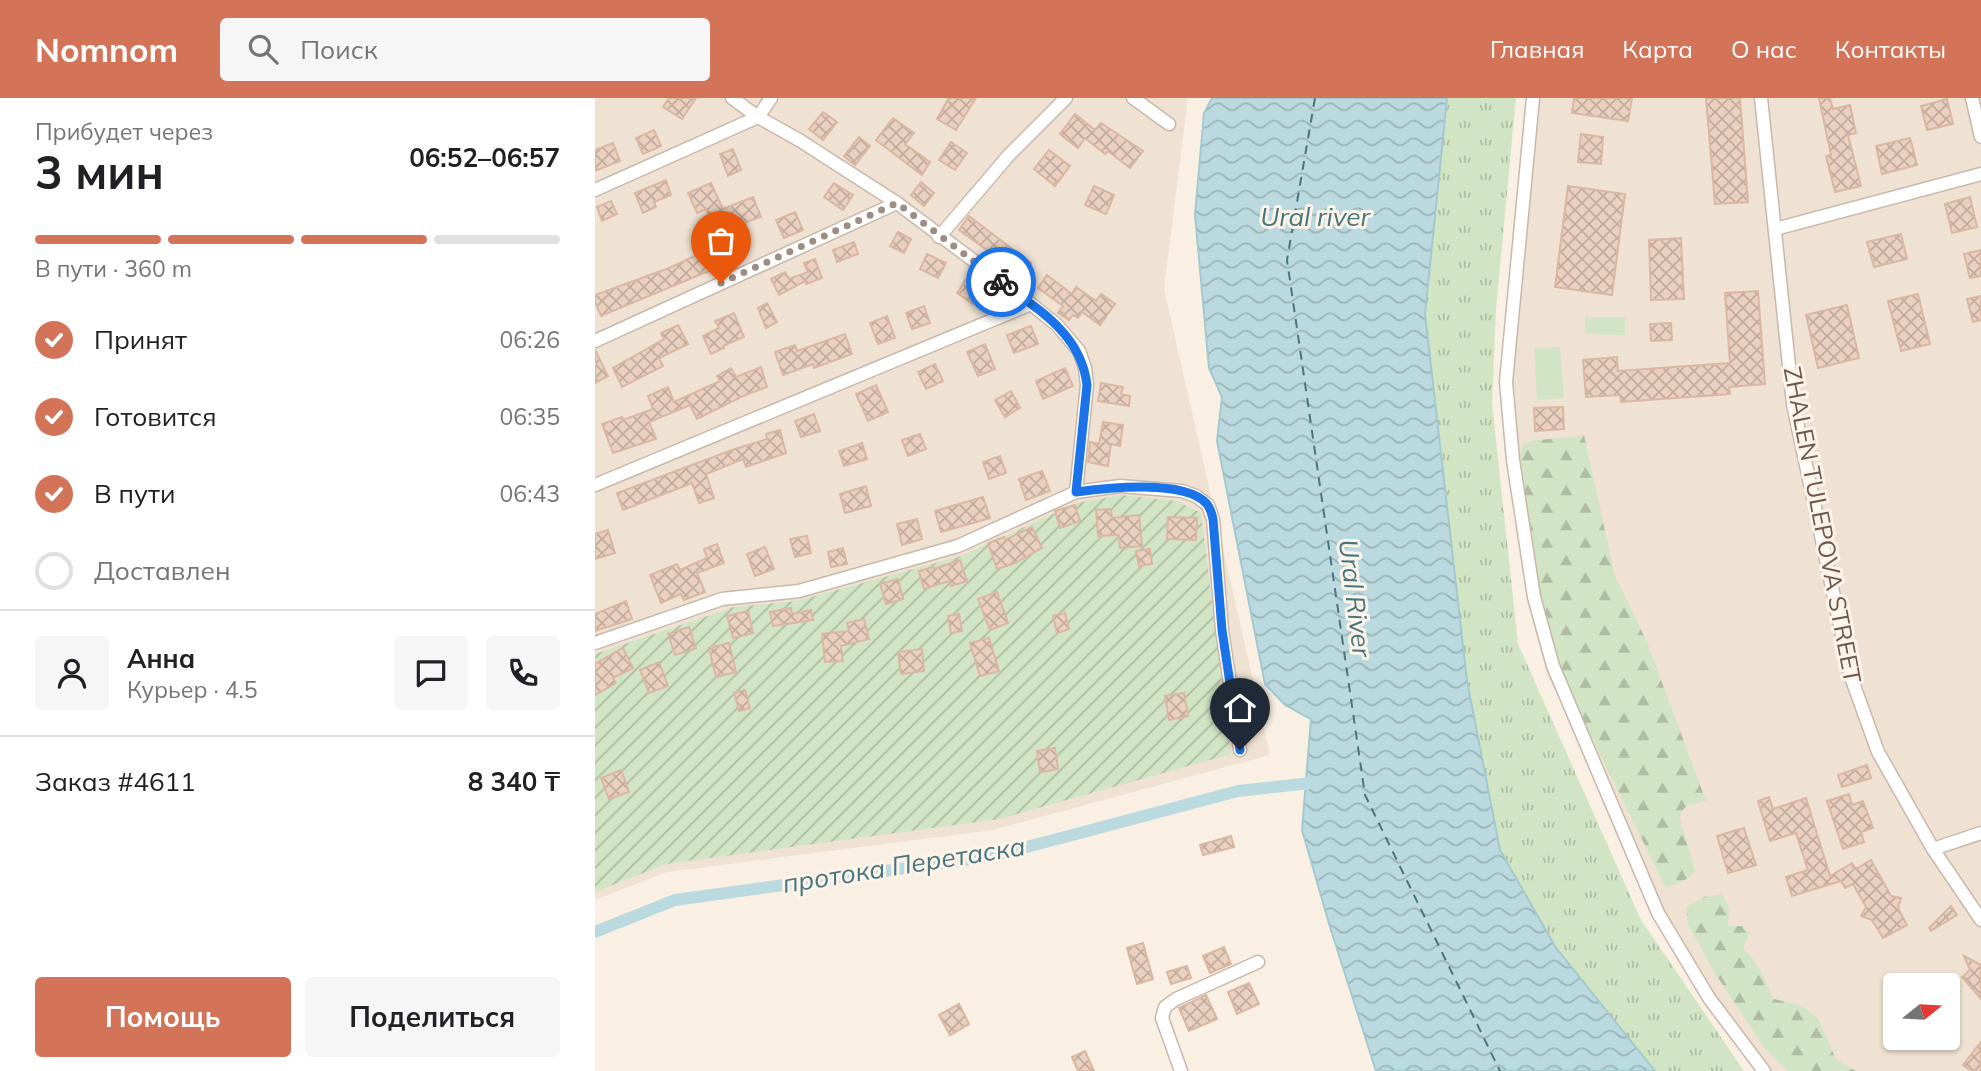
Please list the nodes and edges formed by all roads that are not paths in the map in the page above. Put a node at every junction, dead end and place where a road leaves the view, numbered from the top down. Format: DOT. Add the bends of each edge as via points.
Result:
graph roads {
  1 [pos="732,98"];
  2 [pos="771,98"];
  3 [pos="1066,98"];
  4 [pos="1133,98"];
  5 [pos="1533,98"];
  6 [pos="1761,98"];
  7 [pos="1972,98"];
  8 [pos="758,117"];
  9 [pos="1169,124"];
  10 [pos="1981,137"];
  11 [pos="1981,174"];
  12 [pos="595,190"];
  13 [pos="897,203"];
  14 [pos="1775,229"];
  15 [pos="939,237"];
  16 [pos="1031,304"];
  17 [pos="595,341"];
  18 [pos="595,485"];
  19 [pos="1076,492"];
  20 [pos="595,643"];
  21 [pos="1240,750"];
  22 [pos="1981,833"];
  23 [pos="1933,849"];
  24 [pos="1981,920"];
  25 [pos="1258,962"];
  26 [pos="1181,1071"];
  27 [pos="1764,1071"];
  1 -- 8 [label="street"];
  2 -- 8 [label="street"];
  3 -- 15 [label="street" via="1009,155"];
  4 -- 9 [label="street"];
  5 -- 27 [label="street" via="1506,382 1534,597 1553,666 1658,913 1709,998"];
  6 -- 14 [label="street, ZHALEN TULEPOVA STREET"];
  7 -- 10 [label="street"];
  8 -- 12 [label="street"];
  8 -- 13 [label="street"];
  11 -- 14 [label="street"];
  13 -- 15 [label="street"];
  13 -- 17 [label="street"];
  14 -- 23 [label="street, ZHALEN TULEPOVA STREET" via="1793,404 1851,677 1878,752"];
  15 -- 16 [label="street"];
  16 -- 18 [label="street"];
  16 -- 19 [label="street" via="1069,338 1085,368"];
  19 -- 20 [label="street" via="958,546 799,591 722,599"];
  19 -- 21 [label="street" via="1120,486 1182,491 1208,505"];
  22 -- 23 [label="street"];
  23 -- 24 [label="street, ZHALEN TULEPOVA STREET"];
  25 -- 26 [label="street" via="1165,1007 1162,1018"];
}
